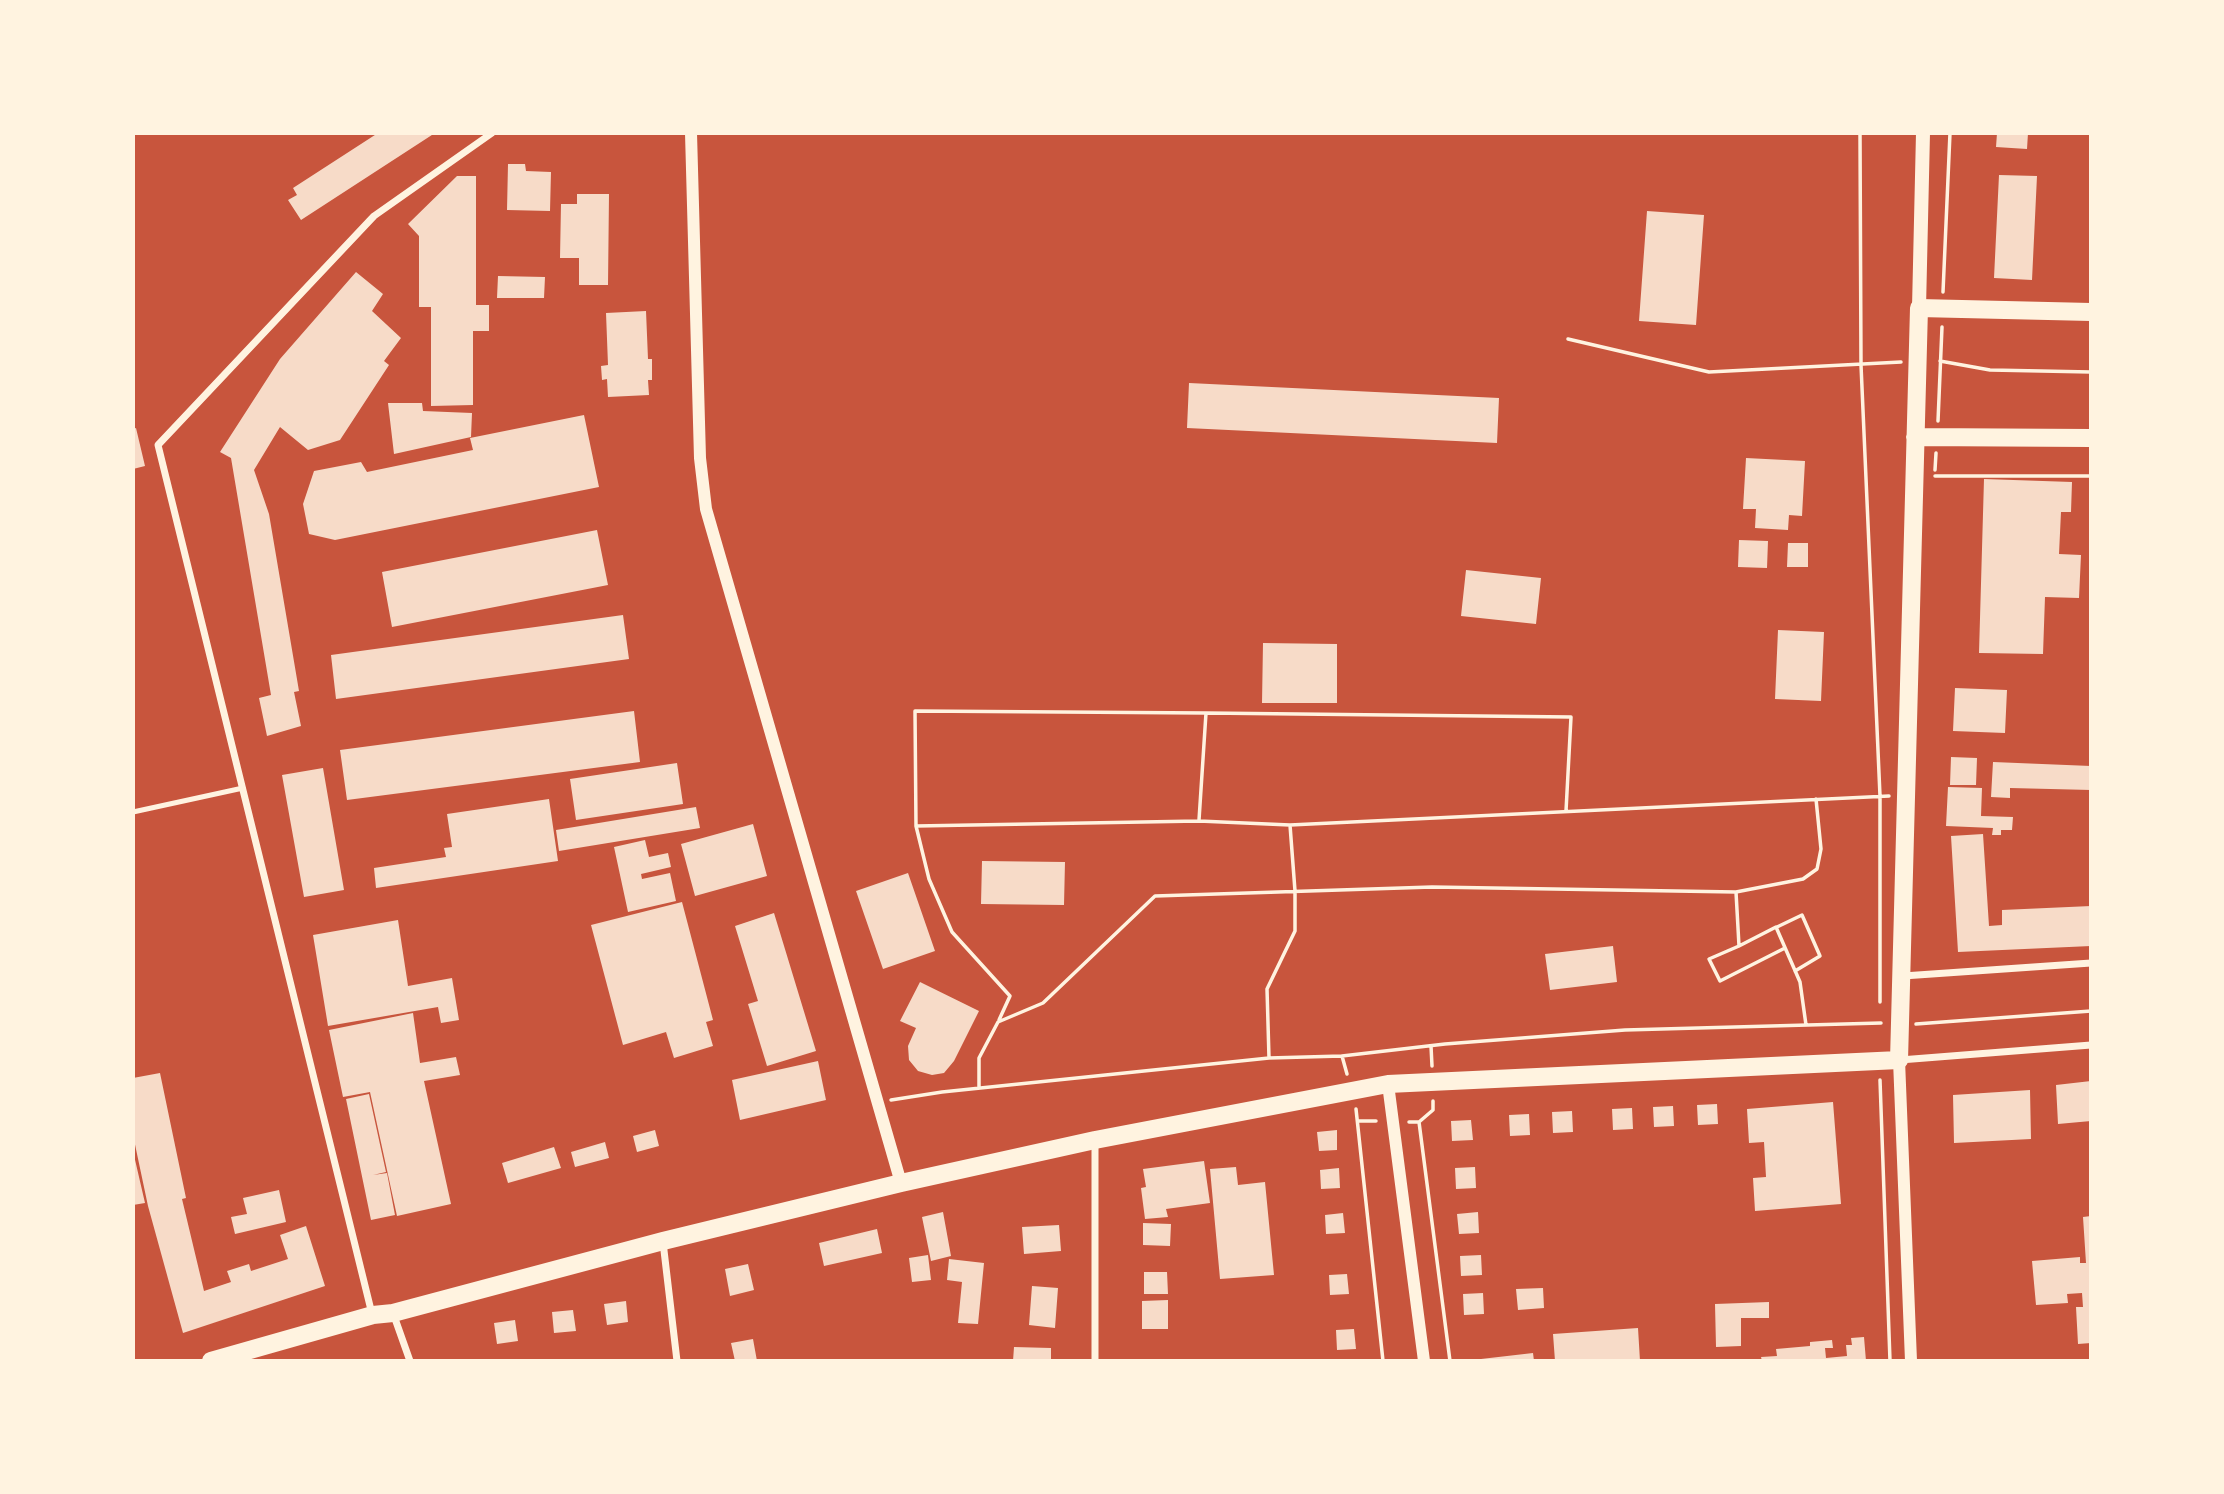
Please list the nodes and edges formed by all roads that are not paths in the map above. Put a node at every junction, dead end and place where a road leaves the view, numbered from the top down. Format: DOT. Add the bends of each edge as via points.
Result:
graph roads {
  1 [pos="492,133"];
  2 [pos="691,133"];
  3 [pos="1923,133"];
  4 [pos="1919,308"];
  5 [pos="2091,312"];
  6 [pos="1915,437"];
  7 [pos="2091,439"];
  8 [pos="243,788"];
  9 [pos="133,812"];
  10 [pos="2091,964"];
  11 [pos="1901,976"];
  12 [pos="2091,1045"];
  13 [pos="1899,1060"];
  14 [pos="1388,1084"];
  15 [pos="1095,1140"];
  16 [pos="901,1183"];
  17 [pos="663,1241"];
  18 [pos="393,1312"];
  19 [pos="373,1315"];
  20 [pos="211,1361"];
  21 [pos="410,1361"];
  22 [pos="677,1361"];
  23 [pos="1095,1361"];
  24 [pos="1424,1361"];
  25 [pos="1911,1361"];
  1 -- 8 [label="street" via="374,216 158,445"];
  2 -- 16 [label="street" via="700,458 706,509"];
  3 -- 4 [label="main road"];
  4 -- 5 [label="main road"];
  4 -- 6 [label="main road"];
  6 -- 7 [label="main road"];
  6 -- 11 [label="main road"];
  8 -- 9 [label="lane"];
  8 -- 19 [label="street"];
  10 -- 11 [label="street"];
  11 -- 13 [label="main road"];
  12 -- 13 [label="street"];
  13 -- 14 [label="main road"];
  13 -- 25 [label="street"];
  14 -- 15 [label="main road"];
  14 -- 24 [label="street"];
  15 -- 16 [label="main road"];
  15 -- 23 [label="street"];
  16 -- 17 [label="main road"];
  17 -- 18 [label="main road"];
  17 -- 22 [label="street"];
  18 -- 19 [label="main road"];
  18 -- 21 [label="street"];
  19 -- 20 [label="main road"];
}
